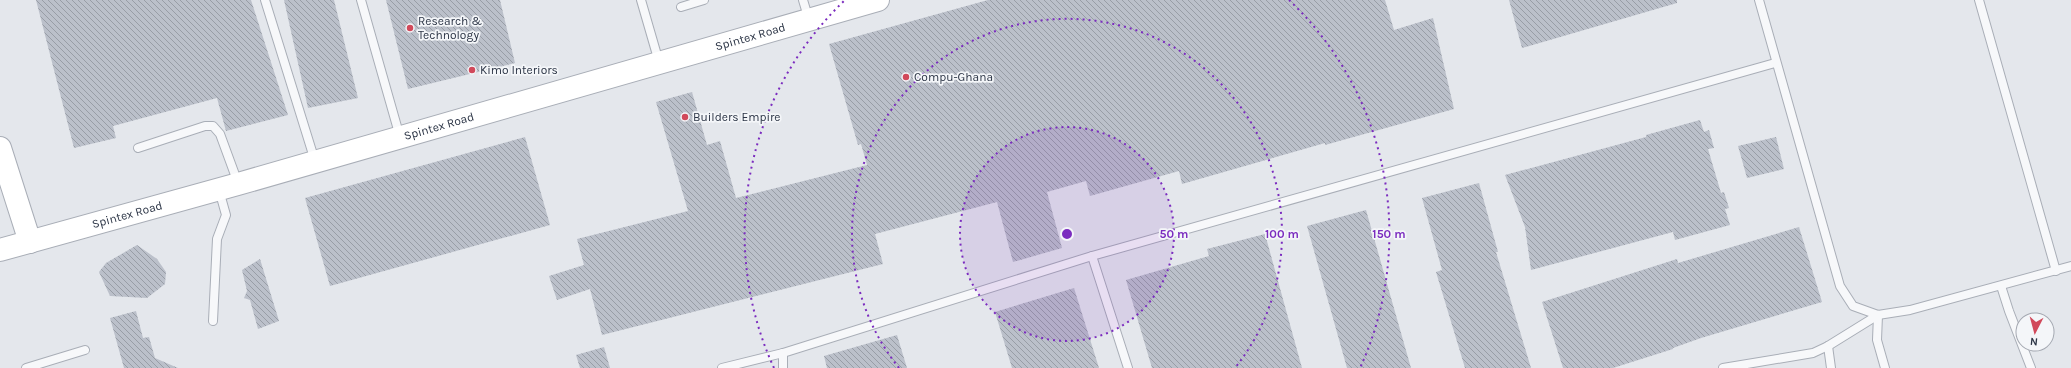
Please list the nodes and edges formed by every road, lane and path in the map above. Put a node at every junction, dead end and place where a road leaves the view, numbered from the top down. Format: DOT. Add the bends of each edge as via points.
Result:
graph roads {
  1 [pos="265,0"];
  2 [pos="361,0"];
  3 [pos="641,0"];
  4 [pos="704,0"];
  5 [pos="803,0"];
  6 [pos="878,0"];
  7 [pos="1759,0"];
  8 [pos="1979,0"];
  9 [pos="681,6"];
  10 [pos="810,20"];
  11 [pos="660,63"];
  12 [pos="1775,63"];
  13 [pos="400,138"];
  14 [pos="0,148"];
  15 [pos="138,148"];
  16 [pos="316,162"];
  17 [pos="228,187"];
  18 [pos="16,199"];
  19 [pos="59,233"];
  20 [pos="30,242"];
  21 [pos="1,246"];
  22 [pos="1092,256"];
  23 [pos="2071,266"];
  24 [pos="2056,271"];
  25 [pos="2001,286"];
  26 [pos="1878,315"];
  27 [pos="213,321"];
  28 [pos="1828,346"];
  29 [pos="85,350"];
  30 [pos="783,353"];
  31 [pos="26,368"];
  32 [pos="722,368"];
  33 [pos="783,368"];
  34 [pos="1128,368"];
  35 [pos="1723,368"];
  36 [pos="1831,368"];
  37 [pos="1885,368"];
  38 [pos="2031,368"];
  1 -- 16 [label="lane"];
  2 -- 13 [label="lane"];
  3 -- 11 [label="lane"];
  4 -- 9 [label="lane"];
  5 -- 10 [label="lane"];
  6 -- 10 [label="main road, Spintex Road"];
  7 -- 12 [label="lane"];
  8 -- 24 [label="lane"];
  10 -- 11 [label="main road, Spintex Road"];
  11 -- 13 [label="main road, Spintex Road"];
  12 -- 22 [label="lane"];
  12 -- 26 [label="lane" via="1840,286 1853,306"];
  13 -- 16 [label="main road, Spintex Road"];
  14 -- 18 [label="main road"];
  15 -- 17 [label="lane" via="204,126 213,126 220,134"];
  16 -- 17 [label="main road, Spintex Road"];
  17 -- 19 [label="main road, Spintex Road"];
  17 -- 27 [label="lane" via="226,215 217,239"];
  18 -- 19 [label="main road" via="40,221"];
  18 -- 20 [label="main road"];
  19 -- 20 [label="main road, Spintex Road"];
  20 -- 21 [label="main road, Spintex Road"];
  22 -- 30 [label="lane"];
  22 -- 34 [label="lane"];
  23 -- 24 [label="lane"];
  24 -- 25 [label="lane"];
  25 -- 26 [label="lane" via="1910,310"];
  25 -- 38 [label="lane"];
  26 -- 28 [label="lane"];
  26 -- 37 [label="lane" via="1878,340"];
  28 -- 35 [label="lane" via="1807,354"];
  28 -- 36 [label="lane"];
  29 -- 31 [label="lane"];
  30 -- 32 [label="lane"];
  30 -- 33 [label="lane"];
}
